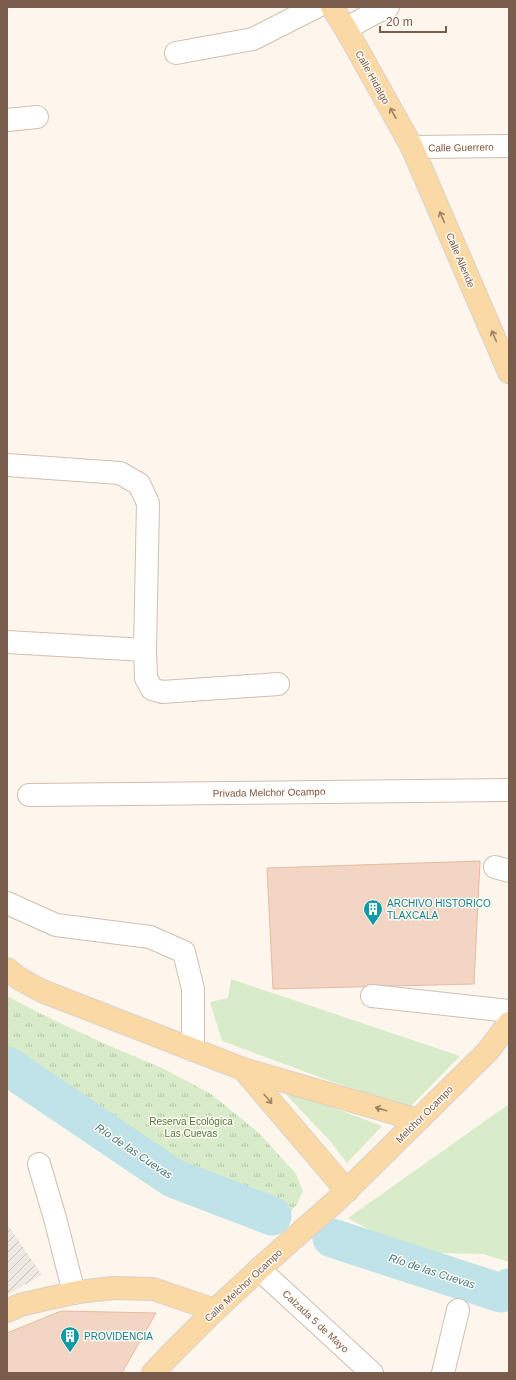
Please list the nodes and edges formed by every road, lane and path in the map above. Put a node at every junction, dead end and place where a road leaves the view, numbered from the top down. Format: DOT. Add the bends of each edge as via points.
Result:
graph roads {
  1 [pos="316,7"];
  2 [pos="332,7"];
  3 [pos="388,7"];
  4 [pos="346,29"];
  5 [pos="176,53"];
  6 [pos="37,117"];
  7 [pos="7,120"];
  8 [pos="509,146"];
  9 [pos="412,147"];
  10 [pos="509,372"];
  11 [pos="7,465"];
  12 [pos="7,642"];
  13 [pos="145,650"];
  14 [pos="278,684"];
  15 [pos="509,790"];
  16 [pos="29,794"];
  17 [pos="7,903"];
  18 [pos="7,969"];
  19 [pos="372,996"];
  20 [pos="509,1011"];
  21 [pos="509,1023"];
  22 [pos="193,1050"];
  23 [pos="243,1069"];
  24 [pos="418,1120"];
  25 [pos="39,1164"];
  26 [pos="341,1196"];
  27 [pos="259,1269"];
  28 [pos="74,1293"];
  29 [pos="215,1310"];
  30 [pos="458,1310"];
  31 [pos="7,1311"];
  32 [pos="153,1373"];
  33 [pos="372,1373"];
  34 [pos="443,1373"];
  1 -- 5 [label="street" via="253,39"];
  2 -- 4 [label="main road, Calle Hidalgo"];
  3 -- 4 [label="street"];
  9 -- 4 [label="main road, Calle Hidalgo, one-way"];
  6 -- 7 [label="street"];
  8 -- 9 [label="street, Calle Guerrero"];
  10 -- 9 [label="main road, Calle Allende, one-way"];
  11 -- 13 [label="street" via="120,473 139,484 148,503"];
  12 -- 13 [label="street"];
  13 -- 14 [label="street" via="146,678 152,689 162,692"];
  15 -- 16 [label="street, Privada Melchor Ocampo"];
  17 -- 22 [label="street" via="56,925 150,937 184,952 193,989"];
  18 -- 22 [label="main road" via="42,992"];
  19 -- 20 [label="street"];
  21 -- 24 [label="main road, Melchor Ocampo" via="488,1051"];
  22 -- 23 [label="main road"];
  24 -- 23 [label="main road, one-way"];
  23 -- 26 [label="main road, one-way"];
  24 -- 26 [label="main road, Melchor Ocampo"];
  25 -- 28 [label="street"];
  26 -- 27 [label="main road, Calle Melchor Ocampo"];
  27 -- 29 [label="main road, Calle Melchor Ocampo"];
  27 -- 33 [label="street, Calzada 5 de Mayo"];
  28 -- 29 [label="main road" via="113,1288 153,1289"];
  28 -- 31 [label="main road" via="20,1305"];
  29 -- 32 [label="main road, Calle Melchor Ocampo"];
  30 -- 34 [label="street"];
}
